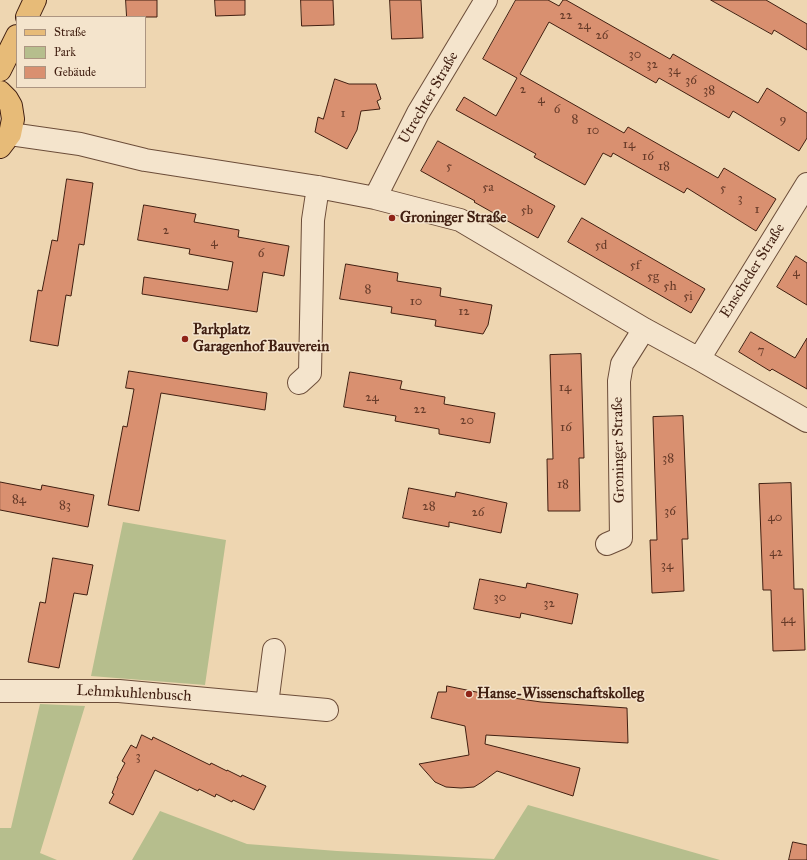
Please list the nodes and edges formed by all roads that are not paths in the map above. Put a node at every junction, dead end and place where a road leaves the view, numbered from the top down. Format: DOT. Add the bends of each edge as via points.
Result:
graph roads {
  1 [pos="35,0"];
  2 [pos="486,0"];
  3 [pos="27,16"];
  4 [pos="16,38"];
  5 [pos="0,70"];
  6 [pos="0,92"];
  7 [pos="5,140"];
  8 [pos="807,184"];
  9 [pos="318,187"];
  10 [pos="375,198"];
  11 [pos="644,329"];
  12 [pos="699,359"];
  13 [pos="299,383"];
  14 [pos="807,421"];
  15 [pos="607,544"];
  16 [pos="274,650"];
  17 [pos="0,690"];
  18 [pos="267,704"];
  19 [pos="327,710"];
  1 -- 3 [label="main road"];
  2 -- 10 [label="street, Utrechter Straße" via="418,113"];
  4 -- 5 [label="main road"];
  6 -- 7 [label="main road" via="7,99 13,119"];
  7 -- 9 [label="street" via="80,144 145,160"];
  8 -- 12 [label="street, Enscheder Straße"];
  9 -- 10 [label="street"];
  9 -- 13 [label="street" via="314,220 310,373"];
  10 -- 11 [label="street" via="460,220"];
  11 -- 12 [label="street"];
  11 -- 15 [label="street, Groninger Straße" via="622,364 619,381 621,538"];
  12 -- 14 [label="street"];
  16 -- 18 [label="street"];
  17 -- 18 [label="street, Lehmkuhlenbusch" via="119,691"];
  18 -- 19 [label="street, Lehmkuhlenbusch"];
}
